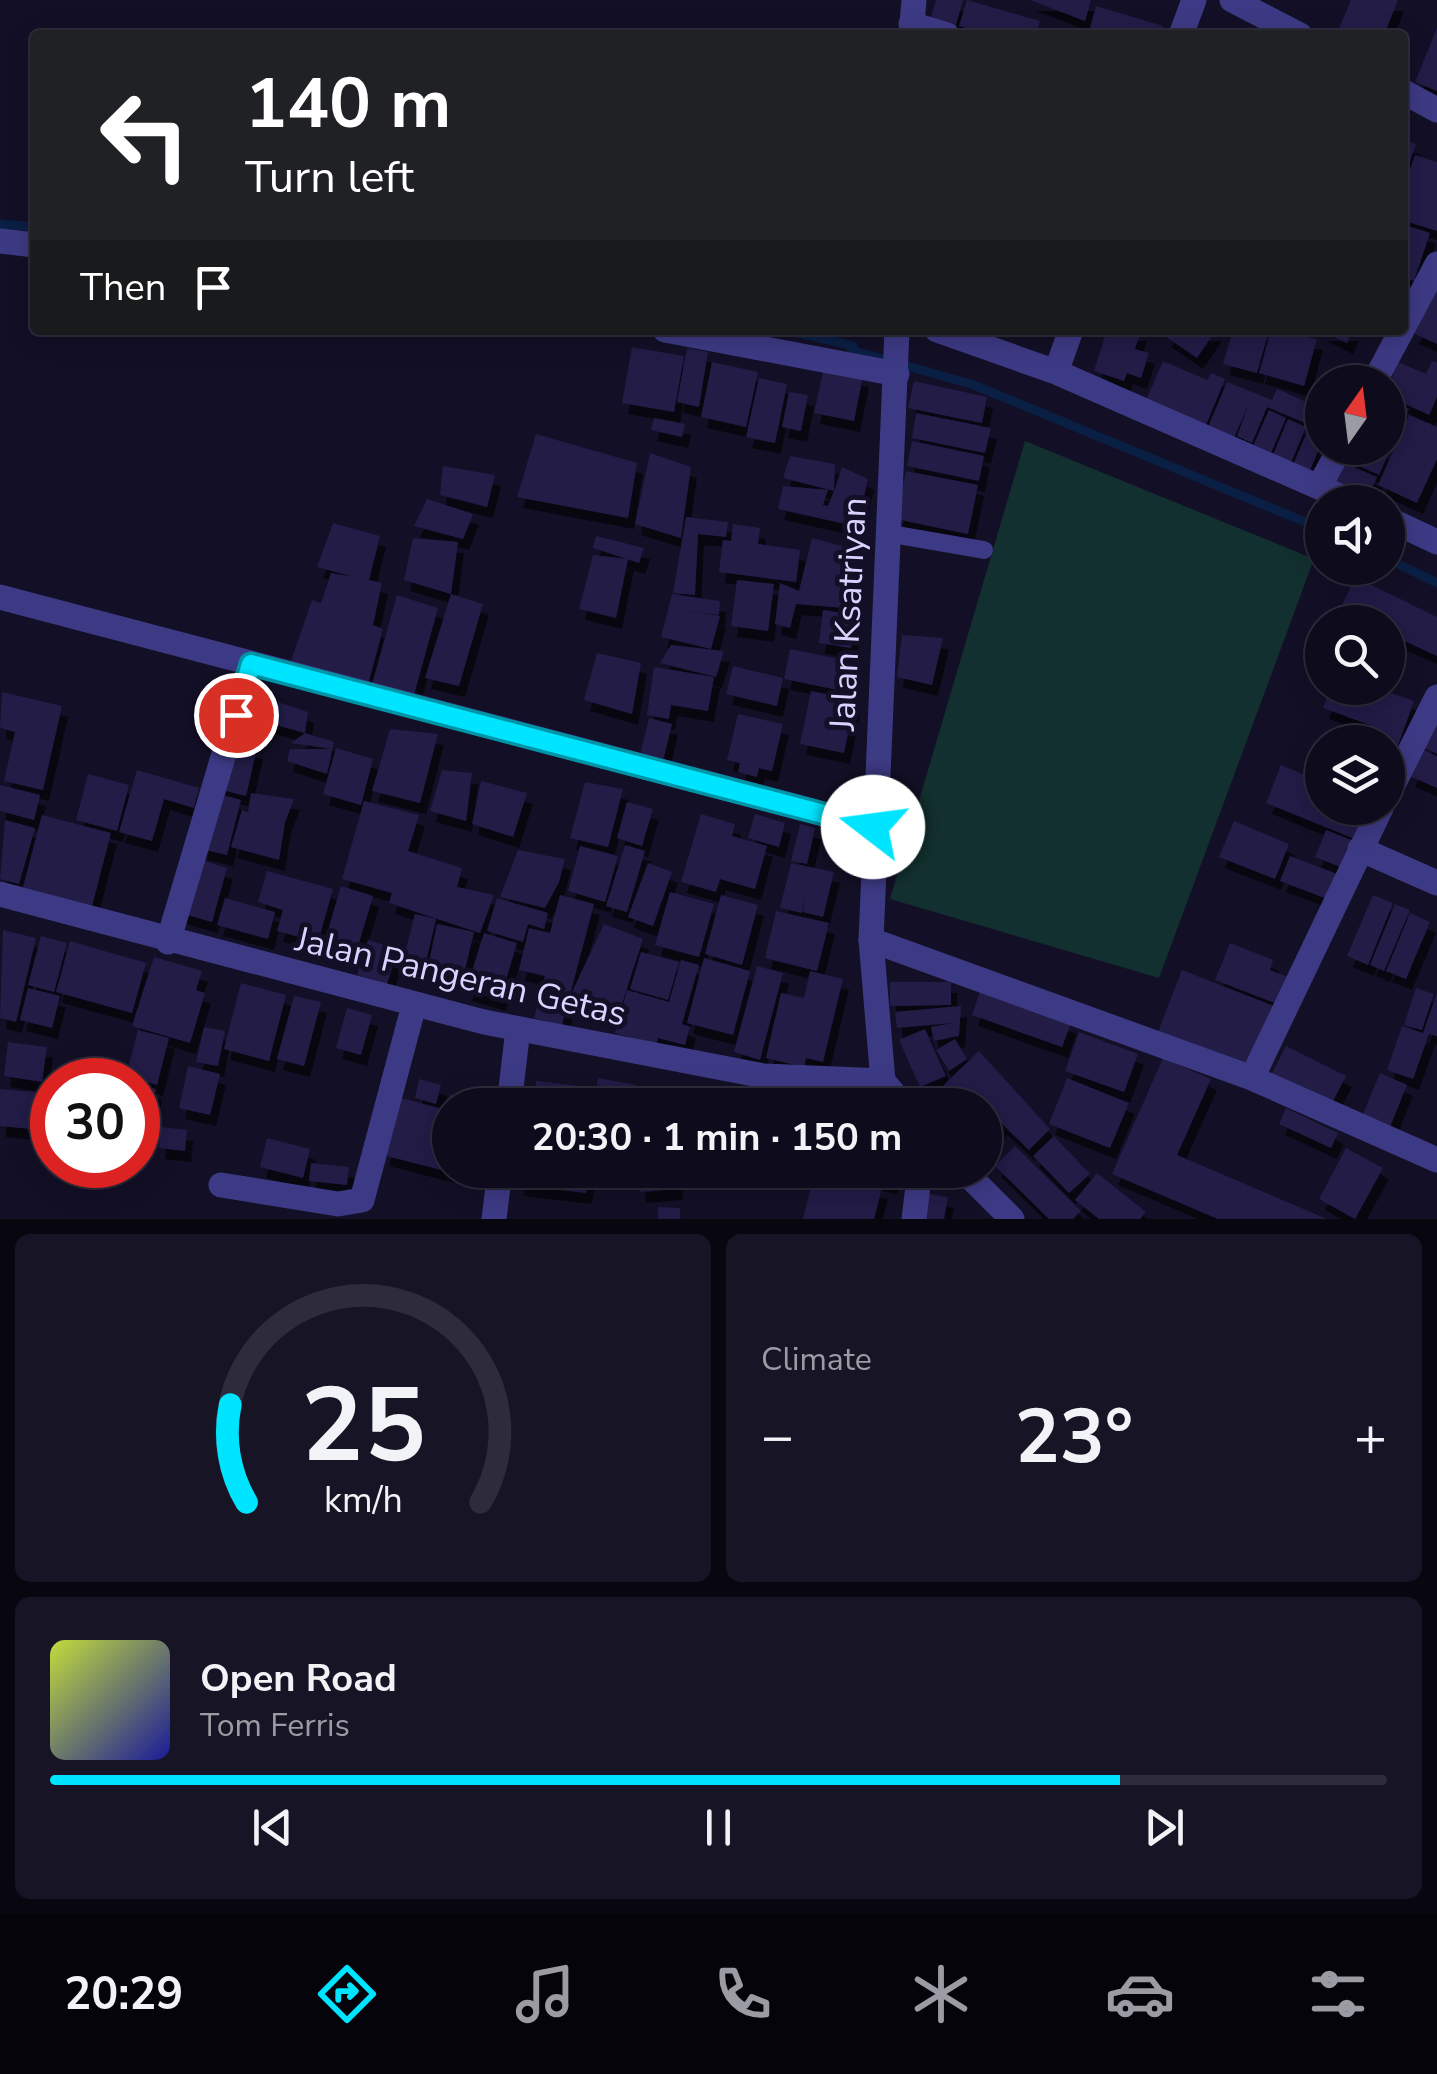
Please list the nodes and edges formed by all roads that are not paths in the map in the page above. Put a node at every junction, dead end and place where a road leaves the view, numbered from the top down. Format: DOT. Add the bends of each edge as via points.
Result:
graph roads {
  1 [pos="1194,0"];
  2 [pos="1232,0"];
  3 [pos="1279,11"];
  4 [pos="1183,30"];
  5 [pos="1296,30"];
  6 [pos="1408,94"];
  7 [pos="1437,110"];
  8 [pos="0,241"];
  9 [pos="30,244"];
  10 [pos="1437,264"];
  11 [pos="1408,319"];
  12 [pos="713,335"];
  13 [pos="951,335"];
  14 [pos="1069,335"];
  15 [pos="1399,335"];
  16 [pos="897,354"];
  17 [pos="1383,365"];
  18 [pos="1056,372"];
  19 [pos="1314,485"];
  20 [pos="1405,527"];
  21 [pos="886,534"];
  22 [pos="1437,542"];
  23 [pos="984,550"];
  24 [pos="0,597"];
  25 [pos="251,664"];
  26 [pos="1437,698"];
  27 [pos="1405,762"];
  28 [pos="1373,825"];
  29 [pos="873,827"];
  30 [pos="1360,849"];
  31 [pos="1437,882"];
  32 [pos="0,894"];
  33 [pos="871,940"];
  34 [pos="168,942"];
  35 [pos="414,1005"];
  36 [pos="518,1030"];
  37 [pos="1252,1078"];
  38 [pos="883,1080"];
  39 [pos="510,1088"];
  40 [pos="889,1088"];
  41 [pos="1437,1160"];
  42 [pos="221,1185"];
  43 [pos="498,1188"];
  44 [pos="918,1188"];
  45 [pos="980,1188"];
  46 [pos="494,1219"];
  47 [pos="914,1219"];
  48 [pos="1012,1219"];
  1 -- 4 [label="street"];
  2 -- 3 [label="street"];
  3 -- 5 [label="street"];
  6 -- 7 [label="street"];
  8 -- 9 [label="street"];
  10 -- 11 [label="street"];
  12 -- 16 [label="street"];
  13 -- 18 [label="street"];
  14 -- 18 [label="street"];
  15 -- 17 [label="street"];
  16 -- 21 [label="street, Jalan Ksatriyan"];
  18 -- 19 [label="street"];
  20 -- 22 [label="street"];
  21 -- 23 [label="lane"];
  21 -- 29 [label="street, Jalan Ksatriyan"];
  24 -- 25 [label="street"];
  25 -- 29 [label="street"];
  25 -- 34 [label="street"];
  26 -- 27 [label="street"];
  28 -- 30 [label="street"];
  29 -- 33 [label="street, Jalan Ksatriyan"];
  30 -- 31 [label="street"];
  30 -- 37 [label="street"];
  32 -- 34 [label="street, Jalan Pangeran Getas"];
  33 -- 37 [label="street"];
  33 -- 38 [label="street, Jalan Ksatriyan"];
  34 -- 35 [label="street, Jalan Pangeran Getas"];
  35 -- 36 [label="street, Jalan Pangeran Getas"];
  35 -- 42 [label="street" via="360,1201 338,1204"];
  36 -- 38 [label="street, Jalan Pangeran Getas" via="764,1076"];
  36 -- 39 [label="street"];
  37 -- 41 [label="street"];
  38 -- 40 [label="street"];
  43 -- 46 [label="street"];
  44 -- 47 [label="street"];
  45 -- 48 [label="street"];
}
